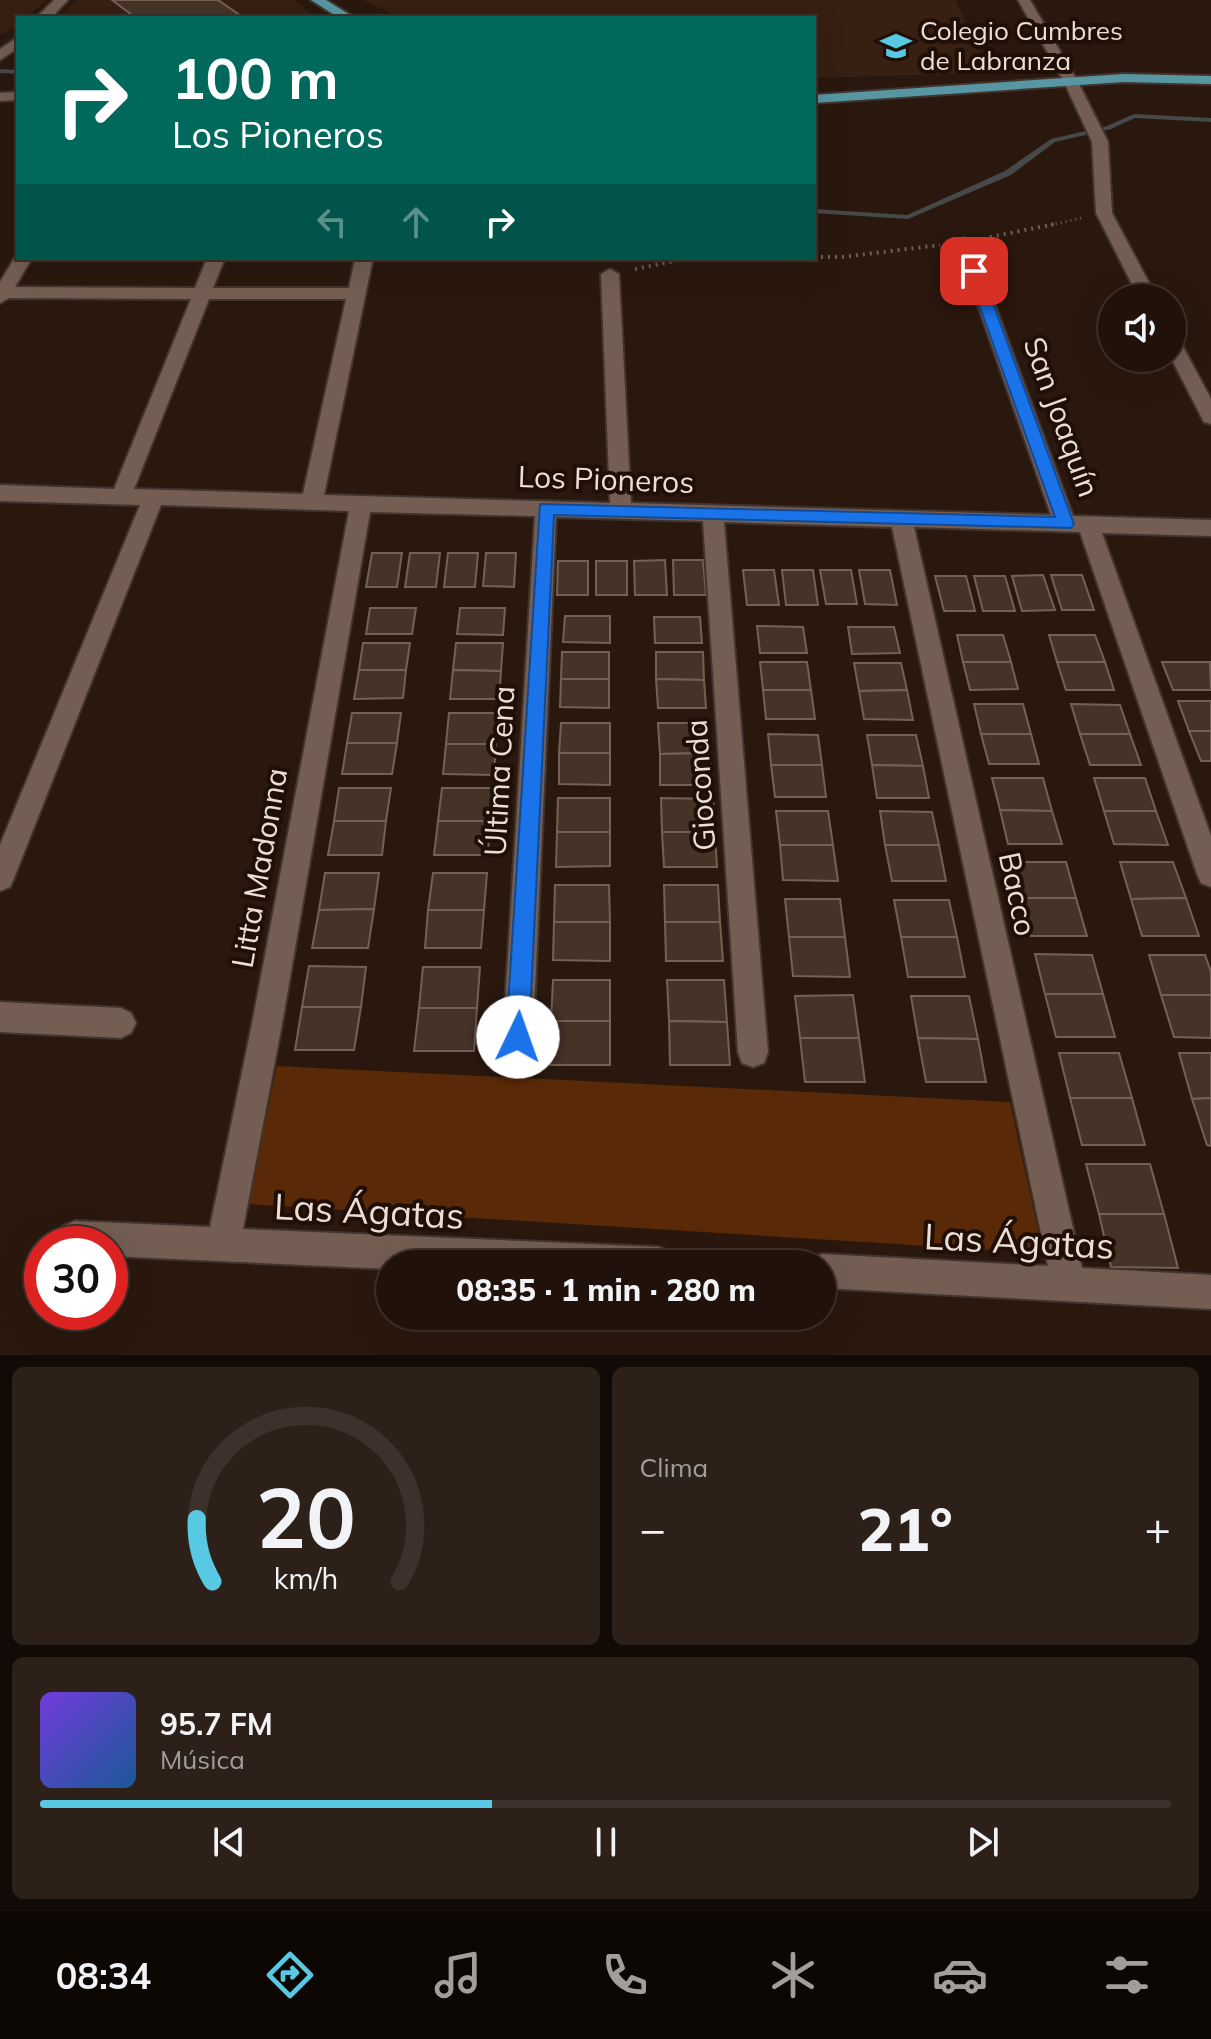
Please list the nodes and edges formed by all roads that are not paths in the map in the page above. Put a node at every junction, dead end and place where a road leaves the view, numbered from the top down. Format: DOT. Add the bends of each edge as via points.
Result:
graph roads {
  1 [pos="62,0"];
  2 [pos="317,0"];
  3 [pos="1024,0"];
  4 [pos="45,16"];
  5 [pos="345,16"];
  6 [pos="16,43"];
  7 [pos="0,56"];
  8 [pos="1211,80"];
  9 [pos="1071,82"];
  10 [pos="816,99"];
  11 [pos="964,243"];
  12 [pos="22,260"];
  13 [pos="215,260"];
  14 [pos="364,260"];
  15 [pos="610,274"];
  16 [pos="1141,284"];
  17 [pos="203,293"];
  18 [pos="2,294"];
  19 [pos="356,294"];
  20 [pos="1186,370"];
  21 [pos="1211,417"];
  22 [pos="0,493"];
  23 [pos="121,496"];
  24 [pos="154,497"];
  25 [pos="312,502"];
  26 [pos="361,503"];
  27 [pos="546,509"];
  28 [pos="621,511"];
  29 [pos="713,513"];
  30 [pos="901,519"];
  31 [pos="1077,524"];
  32 [pos="1211,528"];
  33 [pos="1211,874"];
  34 [pos="0,878"];
  35 [pos="0,1017"];
  36 [pos="121,1023"];
  37 [pos="518,1037"];
  38 [pos="753,1052"];
  39 [pos="128,1241"];
  40 [pos="223,1245"];
  41 [pos="376,1252"];
  42 [pos="836,1272"];
  43 [pos="1068,1282"];
  44 [pos="1211,1292"];
  1 -- 4 [label="street"];
  2 -- 5 [label="main road"];
  3 -- 9 [label="street"];
  6 -- 7 [label="street"];
  8 -- 9 [label="main road"];
  9 -- 10 [label="main road"];
  9 -- 16 [label="street" via="1100,142 1104,213"];
  11 -- 31 [label="street, San Joaquín"];
  12 -- 18 [label="street"];
  13 -- 17 [label="street"];
  14 -- 19 [label="street"];
  15 -- 28 [label="street"];
  17 -- 18 [label="street"];
  17 -- 19 [label="street"];
  17 -- 23 [label="street"];
  19 -- 25 [label="street"];
  20 -- 21 [label="street"];
  22 -- 23 [label="street, Los Pioneros"];
  23 -- 24 [label="street, Los Pioneros"];
  24 -- 25 [label="street, Los Pioneros"];
  24 -- 34 [label="street"];
  25 -- 26 [label="street, Los Pioneros"];
  26 -- 27 [label="street, Los Pioneros"];
  26 -- 40 [label="street, Litta Madonna"];
  27 -- 28 [label="street, Los Pioneros"];
  27 -- 37 [label="street, Última Cena"];
  28 -- 29 [label="street, Los Pioneros"];
  29 -- 30 [label="street, Los Pioneros"];
  29 -- 38 [label="street, Gioconda"];
  30 -- 31 [label="street, Los Pioneros"];
  30 -- 43 [label="street, Bacco"];
  31 -- 32 [label="street, Los Pioneros"];
  31 -- 33 [label="street, San Joaquín"];
  35 -- 36 [label="street"];
  39 -- 40 [label="street, Las Ágatas"];
  40 -- 41 [label="street, Las Ágatas"];
  42 -- 43 [label="street, Las Ágatas"];
  43 -- 44 [label="street, Las Ágatas"];
}
